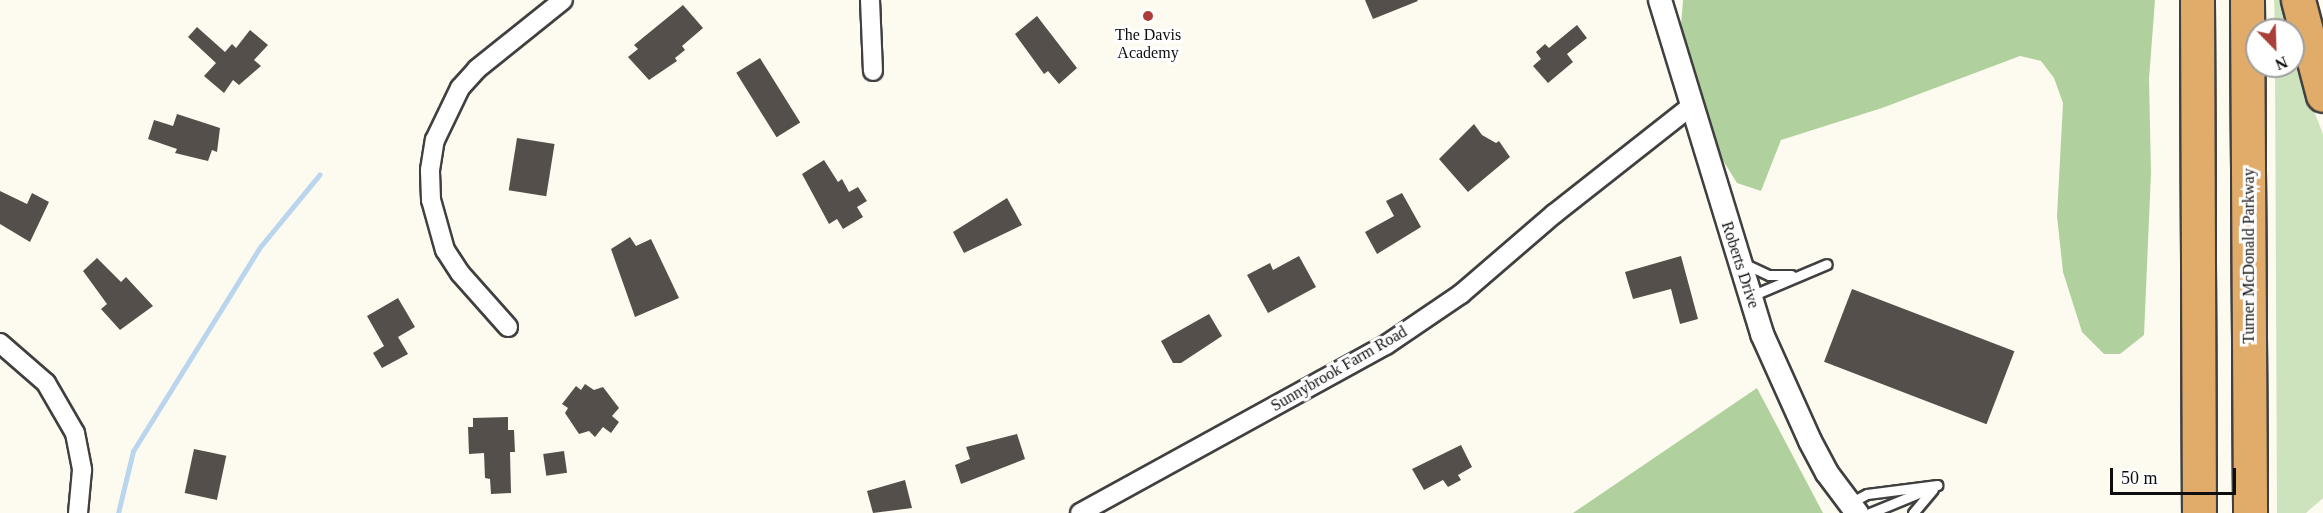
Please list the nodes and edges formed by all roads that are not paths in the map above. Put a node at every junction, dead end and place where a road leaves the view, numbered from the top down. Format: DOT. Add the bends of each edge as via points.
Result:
graph roads {
  1 [pos="563,0"];
  2 [pos="870,0"];
  3 [pos="1660,0"];
  4 [pos="2197,0"];
  5 [pos="2247,0"];
  6 [pos="2298,0"];
  7 [pos="873,71"];
  8 [pos="2323,95"];
  9 [pos="1691,106"];
  10 [pos="1736,255"];
  11 [pos="1827,264"];
  12 [pos="1806,272"];
  13 [pos="1750,296"];
  14 [pos="508,327"];
  15 [pos="0,343"];
  16 [pos="1937,485"];
  17 [pos="1859,510"];
  18 [pos="78,513"];
  19 [pos="1080,513"];
  20 [pos="1912,513"];
  21 [pos="2199,513"];
  22 [pos="2250,513"];
  1 -- 14 [label="street" via="477,69 460,88 435,140 431,200 446,250 460,273"];
  2 -- 7 [label="street"];
  3 -- 9 [label="street, Roberts Drive"];
  4 -- 21 [label="highway"];
  5 -- 22 [label="highway, Turner McDonald Parkway"];
  6 -- 8 [label="highway"];
  9 -- 10 [label="street, Roberts Drive"];
  9 -- 19 [label="street, Sunnybrook Farm Road" via="1554,214 1461,294 1386,345"];
  10 -- 12 [label="lane" via="1751,268 1769,275"];
  10 -- 13 [label="street, Roberts Drive"];
  11 -- 12 [label="lane"];
  12 -- 13 [label="lane"];
  13 -- 17 [label="street, Roberts Drive" via="1762,334 1810,441 1827,473"];
  15 -- 18 [label="street" via="46,383 75,433 82,470"];
  16 -- 17 [label="lane"];
  16 -- 17 [label="lane" via="1867,494"];
  16 -- 20 [label="lane"];
}
